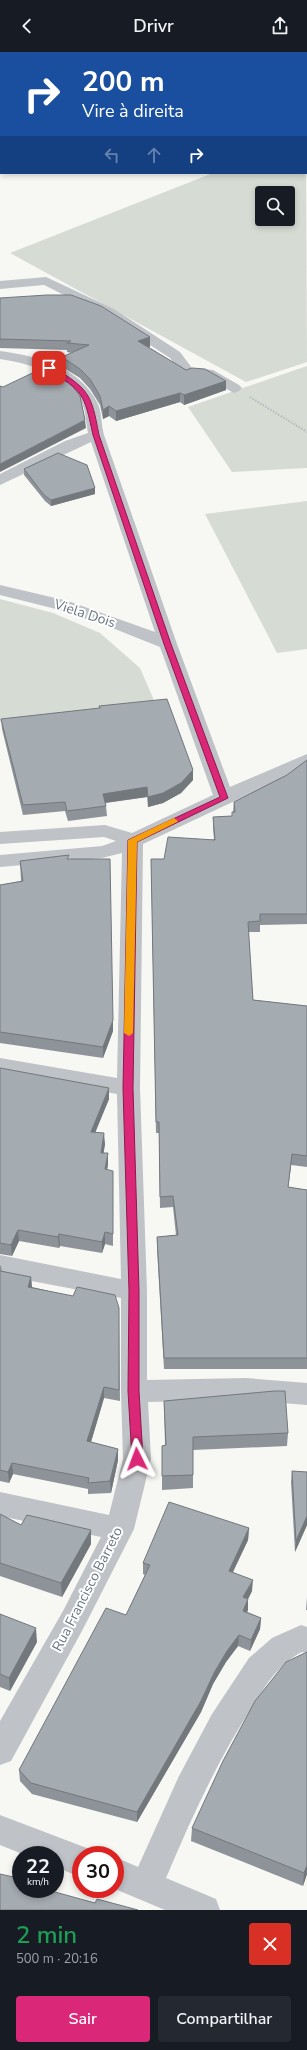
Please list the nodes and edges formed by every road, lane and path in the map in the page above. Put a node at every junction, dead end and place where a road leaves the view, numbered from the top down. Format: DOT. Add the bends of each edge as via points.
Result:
graph roads {
  1 [pos="0,285"];
  2 [pos="5,358"];
  3 [pos="234,388"];
  4 [pos="307,432"];
  5 [pos="96,435"];
  6 [pos="0,480"];
  7 [pos="0,590"];
  8 [pos="168,644"];
  9 [pos="307,760"];
  10 [pos="224,798"];
  11 [pos="1,834"];
  12 [pos="132,840"];
  13 [pos="0,862"];
  14 [pos="0,1066"];
  15 [pos="128,1088"];
  16 [pos="0,1265"];
  17 [pos="134,1291"];
  18 [pos="134,1391"];
  19 [pos="307,1394"];
  20 [pos="0,1504"];
  21 [pos="120,1529"];
  22 [pos="305,1639"];
  23 [pos="0,1751"];
  24 [pos="0,1830"];
  25 [pos="72,1858"];
  26 [pos="124,1876"];
  27 [pos="146,1885"];
  28 [pos="204,1910"];
  1 -- 3 [label="street" via="46,281 109,312 175,355 188,372 208,373"];
  2 -- 5 [label="street" via="39,363 74,383 90,404"];
  3 -- 4 [label="path"];
  5 -- 6 [label="street" via="71,444"];
  5 -- 8 [label="street"];
  7 -- 8 [label="street, Viela Dois" via="62,605"];
  8 -- 10 [label="street"];
  9 -- 10 [label="street"];
  10 -- 12 [label="street"];
  11 -- 12 [label="street" via="105,831"];
  12 -- 13 [label="street" via="118,848 102,852"];
  12 -- 15 [label="street, Rua Francisco Barreto"];
  14 -- 15 [label="street"];
  15 -- 17 [label="street, Rua Francisco Barreto"];
  16 -- 17 [label="street"];
  17 -- 18 [label="street, Rua Francisco Barreto"];
  18 -- 19 [label="street" via="246,1389"];
  18 -- 21 [label="street, Rua Francisco Barreto" via="137,1459"];
  20 -- 21 [label="street"];
  21 -- 23 [label="street, Rua Francisco Barreto"];
  22 -- 27 [label="street" via="282,1647 260,1668 223,1724 190,1787"];
  24 -- 25 [label="street"];
  26 -- 27 [label="street"];
  27 -- 28 [label="street"];
}
